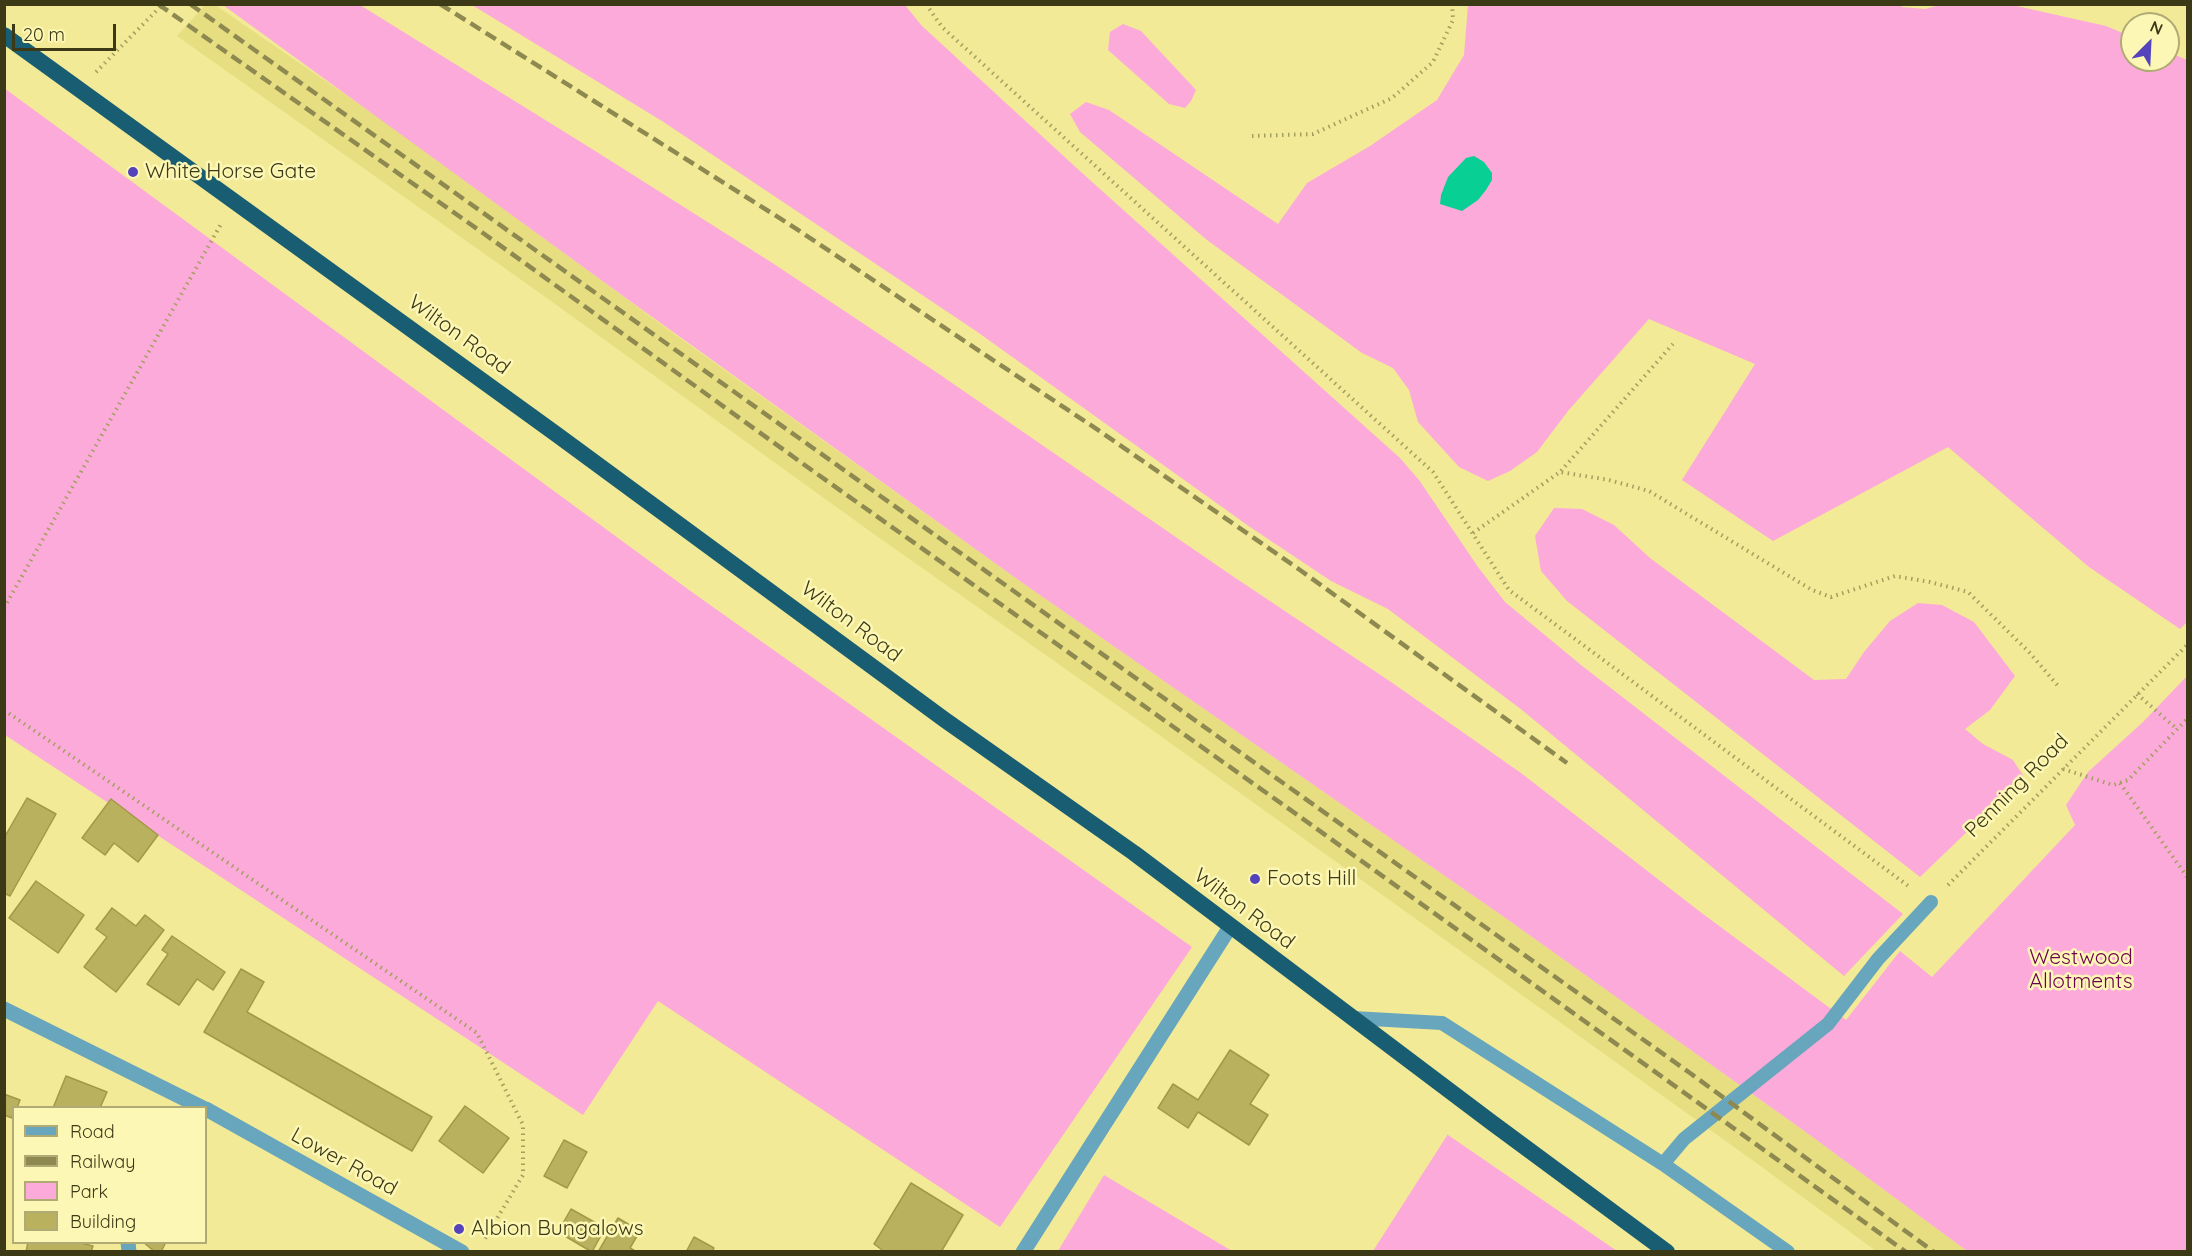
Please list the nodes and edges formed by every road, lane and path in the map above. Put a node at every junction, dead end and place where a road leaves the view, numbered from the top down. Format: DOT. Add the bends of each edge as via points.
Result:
graph roads {
  1 [pos="163,4"];
  2 [pos="926,4"];
  3 [pos="1452,4"];
  4 [pos="4,35"];
  5 [pos="79,88"];
  6 [pos="1252,136"];
  7 [pos="235,201"];
  8 [pos="1673,344"];
  9 [pos="1560,472"];
  10 [pos="1473,533"];
  11 [pos="4,608"];
  12 [pos="2187,644"];
  13 [pos="2060,687"];
  14 [pos="2137,694"];
  15 [pos="4,710"];
  16 [pos="2187,718"];
  17 [pos="2177,729"];
  18 [pos="2063,769"];
  19 [pos="2120,783"];
  20 [pos="2187,878"];
  21 [pos="1931,903"];
  22 [pos="1230,927"];
  23 [pos="4,1009"];
  24 [pos="1353,1018"];
  25 [pos="176,1101"];
  26 [pos="196,1106"];
  27 [pos="207,1110"];
  28 [pos="1663,1164"];
  29 [pos="462,1251"];
  30 [pos="478,1251"];
  31 [pos="1023,1251"];
  32 [pos="1667,1251"];
  33 [pos="1788,1251"];
  1 -- 5 [label="path"];
  2 -- 10 [label="path" via="942,27 1433,472"];
  3 -- 6 [label="path" via="1453,20 1433,62 1392,98 1313,134"];
  4 -- 5 [label="highway, Wilton Road"];
  5 -- 7 [label="highway, Wilton Road"];
  7 -- 11 [label="path"];
  7 -- 22 [label="highway, Wilton Road" via="945,720 1134,853"];
  8 -- 9 [label="path"];
  9 -- 10 [label="path"];
  9 -- 13 [label="path" via="1649,491 1812,590 1832,597 1895,576 1968,592"];
  10 -- 21 [label="path" via="1509,590"];
  12 -- 14 [label="path, Penning Road"];
  14 -- 17 [label="path"];
  14 -- 18 [label="path, Penning Road"];
  15 -- 30 [label="path" via="477,1033 523,1125 523,1175"];
  16 -- 17 [label="path"];
  17 -- 19 [label="path" via="2128,780"];
  18 -- 19 [label="path" via="2113,785"];
  18 -- 21 [label="path, Penning Road"];
  19 -- 20 [label="path"];
  21 -- 28 [label="lane" via="1878,959 1827,1023 1684,1139"];
  22 -- 24 [label="highway, Wilton Road"];
  22 -- 31 [label="street"];
  23 -- 25 [label="street, Lower Road"];
  24 -- 28 [label="lane" via="1442,1023"];
  24 -- 32 [label="highway, Wilton Road"];
  25 -- 26 [label="street, Lower Road"];
  27 -- 29 [label="street, Lower Road"];
  28 -- 33 [label="lane"];
}
